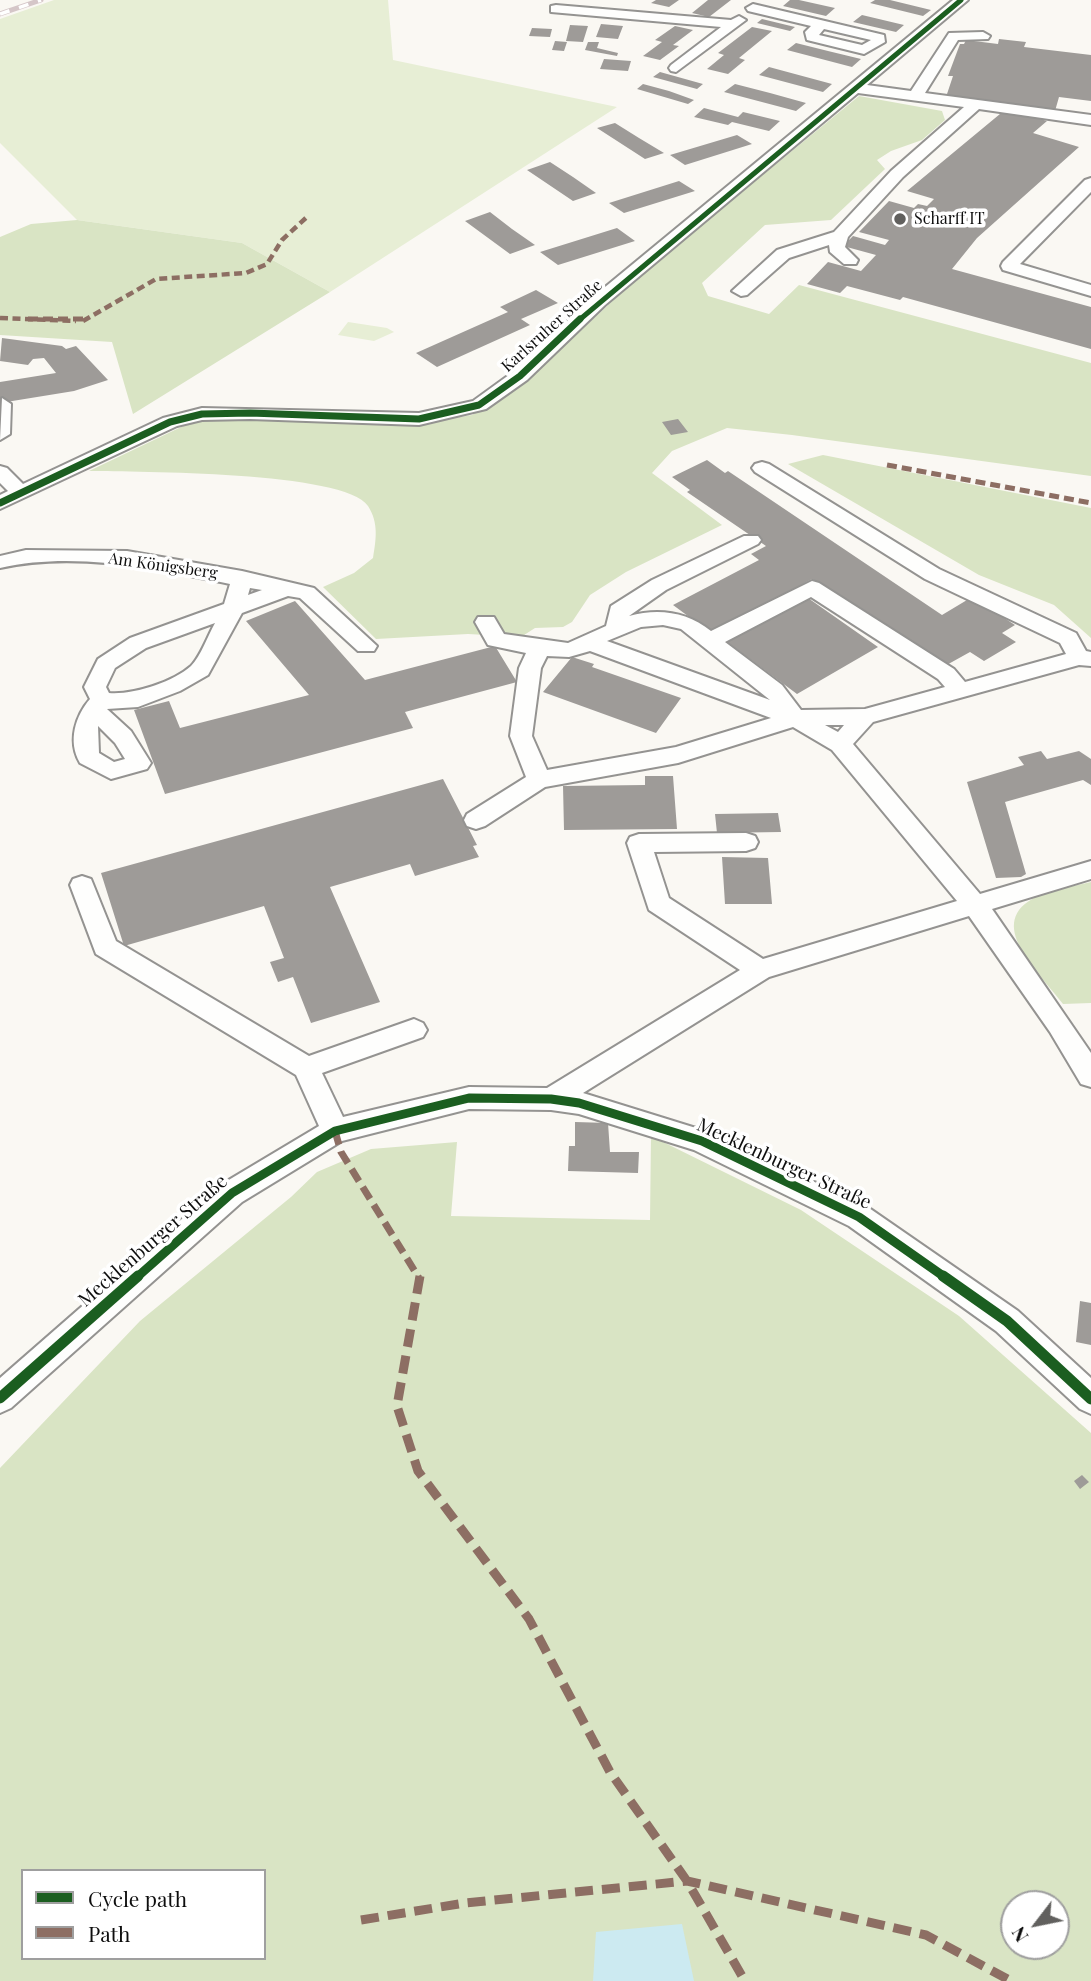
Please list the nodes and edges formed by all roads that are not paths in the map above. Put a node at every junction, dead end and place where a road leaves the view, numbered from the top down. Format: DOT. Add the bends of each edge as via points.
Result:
graph roads {
  1 [pos="961,0"];
  2 [pos="757,4"];
  3 [pos="556,9"];
  4 [pos="734,24"];
  5 [pos="822,24"];
  6 [pos="983,36"];
  7 [pos="676,68"];
  8 [pos="854,88"];
  9 [pos="915,97"];
  10 [pos="975,105"];
  11 [pos="1091,120"];
  12 [pos="1091,183"];
  13 [pos="840,236"];
  14 [pos="850,260"];
  15 [pos="741,291"];
  16 [pos="1091,291"];
  17 [pos="2,404"];
  18 [pos="0,434"];
  19 [pos="762,468"];
  20 [pos="0,471"];
  21 [pos="21,492"];
  22 [pos="0,503"];
  23 [pos="751,540"];
  24 [pos="0,562"];
  25 [pos="242,578"];
  26 [pos="286,589"];
  27 [pos="233,607"];
  28 [pos="486,622"];
  29 [pos="616,629"];
  30 [pos="709,640"];
  31 [pos="591,643"];
  32 [pos="366,646"];
  33 [pos="539,648"];
  34 [pos="1085,658"];
  35 [pos="961,691"];
  36 [pos="865,717"];
  37 [pos="795,718"];
  38 [pos="840,744"];
  39 [pos="539,780"];
  40 [pos="476,820"];
  41 [pos="746,842"];
  42 [pos="1091,870"];
  43 [pos="82,885"];
  44 [pos="975,905"];
  45 [pos="760,970"];
  46 [pos="414,1030"];
  47 [pos="306,1068"];
  48 [pos="1091,1076"];
  49 [pos="551,1098"];
  50 [pos="335,1132"];
  51 [pos="0,1398"];
  52 [pos="1091,1399"];
  1 -- 8 [label="street, Karlsruher Straße"];
  2 -- 4 [label="street"];
  2 -- 5 [label="street"];
  3 -- 4 [label="street"];
  4 -- 7 [label="street"];
  6 -- 9 [label="street" via="954,36"];
  8 -- 9 [label="street"];
  8 -- 21 [label="street, Karlsruher Straße" via="599,300 520,376 479,405 419,419 202,414 170,422"];
  9 -- 10 [label="street"];
  10 -- 11 [label="street"];
  10 -- 13 [label="street" via="897,174"];
  12 -- 16 [label="street" via="1009,266"];
  13 -- 14 [label="street" via="836,248"];
  13 -- 15 [label="street" via="783,254"];
  17 -- 18 [label="street"];
  19 -- 34 [label="street" via="932,573 1068,638"];
  20 -- 21 [label="street"];
  21 -- 22 [label="street, Karlsruher Straße"];
  23 -- 29 [label="street" via="659,585 619,611"];
  24 -- 25 [label="street, Am Königsberg" via="26,556 127,557"];
  25 -- 26 [label="street, Am Königsberg"];
  25 -- 27 [label="street, Am Königsberg"];
  26 -- 27 [label="street, Am Königsberg"];
  26 -- 32 [label="street, Am Königsberg" via="307,593"];
  27 -- 27 [label="street, Am Königsberg" via="200,670 130,702 97,704 95,687 106,664 138,643"];
  28 -- 33 [label="street" via="496,640"];
  29 -- 30 [label="street" via="663,618 688,624"];
  29 -- 31 [label="street"];
  30 -- 35 [label="street" via="812,587 946,674"];
  30 -- 37 [label="street" via="774,690"];
  31 -- 33 [label="street" via="569,650"];
  31 -- 37 [label="street"];
  33 -- 39 [label="street" via="530,668 521,736"];
  34 -- 35 [label="street"];
  35 -- 36 [label="street"];
  36 -- 37 [label="street"];
  36 -- 38 [label="street"];
  37 -- 38 [label="street"];
  37 -- 39 [label="street" via="678,755"];
  38 -- 44 [label="street"];
  39 -- 40 [label="street"];
  41 -- 45 [label="street" via="639,843 658,904"];
  42 -- 44 [label="street"];
  43 -- 47 [label="street" via="105,947"];
  44 -- 45 [label="street"];
  44 -- 48 [label="street"];
  45 -- 49 [label="street"];
  46 -- 47 [label="street"];
  47 -- 50 [label="street"];
  49 -- 50 [label="street, Mecklenburger Straße" via="469,1098"];
  49 -- 52 [label="street, Mecklenburger Straße" via="702,1142 859,1217 1007,1321"];
  50 -- 51 [label="street, Mecklenburger Straße" via="232,1193"];
}
